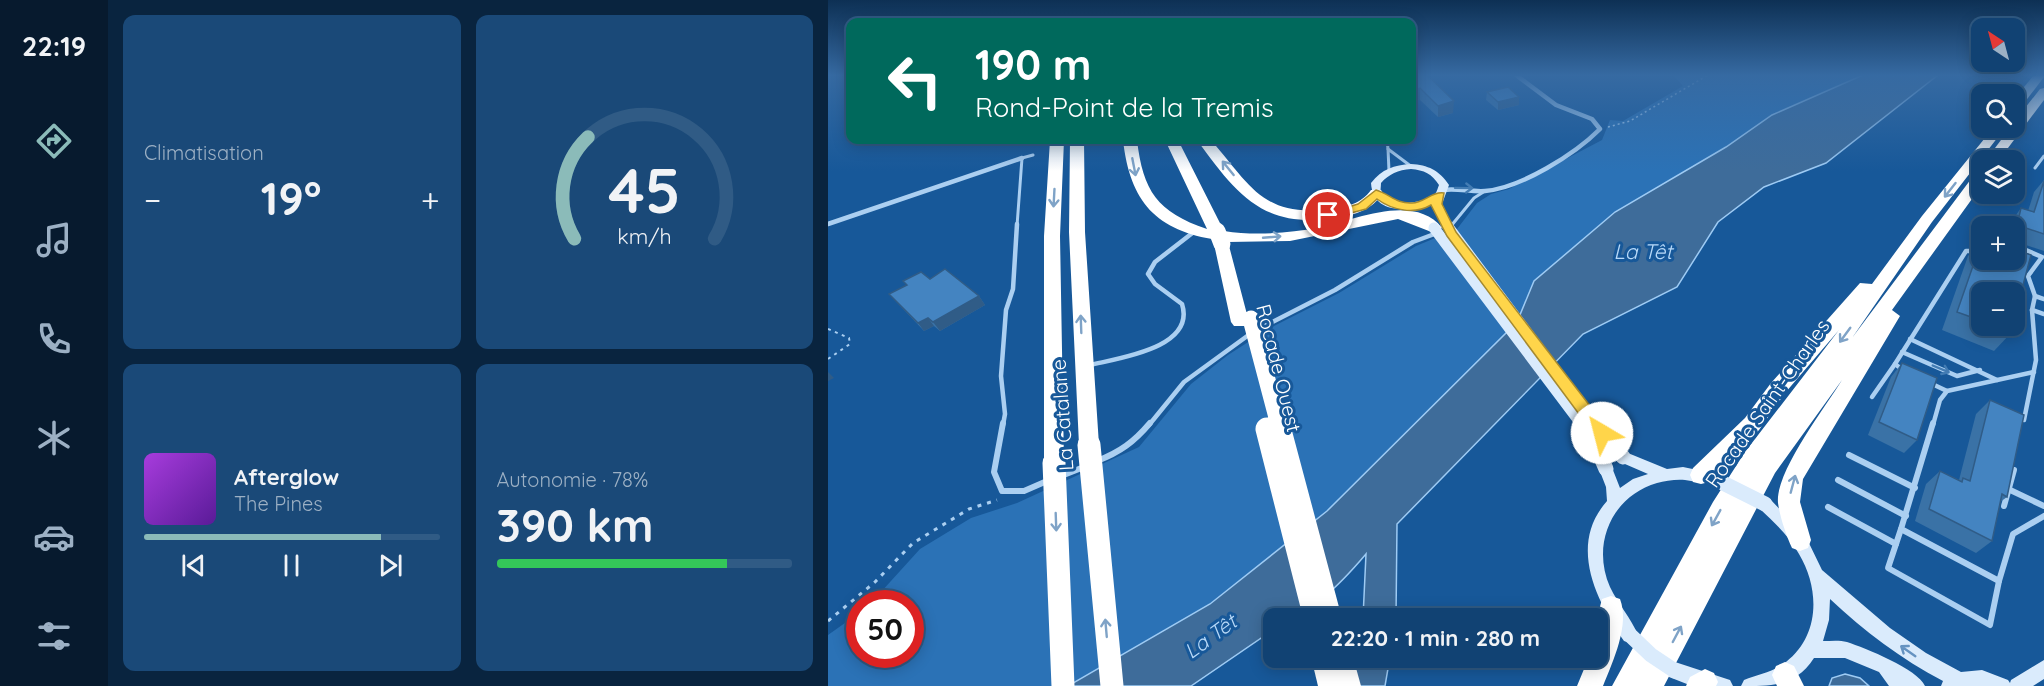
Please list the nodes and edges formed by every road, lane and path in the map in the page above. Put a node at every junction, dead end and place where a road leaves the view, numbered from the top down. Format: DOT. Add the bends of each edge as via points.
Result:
graph roads {
  1 [pos="1562,107"];
  2 [pos="1654,107"];
  3 [pos="2033,107"];
  4 [pos="1600,129"];
  5 [pos="1992,138"];
  6 [pos="1057,144"];
  7 [pos="1077,144"];
  8 [pos="1131,144"];
  9 [pos="1173,144"];
  10 [pos="1187,144"];
  11 [pos="1207,144"];
  12 [pos="1387,144"];
  13 [pos="1388,149"];
  14 [pos="2000,150"];
  15 [pos="1033,155"];
  16 [pos="2044,156"];
  17 [pos="1022,158"];
  18 [pos="1412,167"];
  19 [pos="2036,168"];
  20 [pos="1389,171"];
  21 [pos="1971,185"];
  22 [pos="1485,191"];
  23 [pos="1376,193"];
  24 [pos="1441,193"];
  25 [pos="1395,205"];
  26 [pos="1935,223"];
  27 [pos="828,224"];
  28 [pos="1440,226"];
  29 [pos="1195,231"];
  30 [pos="1298,235"];
  31 [pos="1225,238"];
  32 [pos="2025,250"];
  33 [pos="1971,251"];
  34 [pos="2034,296"];
  35 [pos="2044,299"];
  36 [pos="2032,310"];
  37 [pos="2044,314"];
  38 [pos="1246,321"];
  39 [pos="828,328"];
  40 [pos="1910,339"];
  41 [pos="1902,352"];
  42 [pos="828,359"];
  43 [pos="1895,364"];
  44 [pos="1083,367"];
  45 [pos="1981,370"];
  46 [pos="2034,372"];
  47 [pos="1912,374"];
  48 [pos="1920,379"];
  49 [pos="1998,380"];
  50 [pos="1947,391"];
  51 [pos="1872,397"];
  52 [pos="2024,420"];
  53 [pos="1849,455"];
  54 [pos="2014,470"];
  55 [pos="1665,474"];
  56 [pos="1708,477"];
  57 [pos="1838,480"];
  58 [pos="1915,488"];
  59 [pos="2008,489"];
  60 [pos="1024,491"];
  61 [pos="1614,501"];
  62 [pos="2004,506"];
  63 [pos="2044,506"];
  64 [pos="1828,507"];
  65 [pos="1906,516"];
  66 [pos="2044,516"];
  67 [pos="1901,529"];
  68 [pos="1800,540"];
  69 [pos="1896,544"];
  70 [pos="1817,576"];
  71 [pos="1999,581"];
  72 [pos="1313,608"];
  73 [pos="1327,608"];
  74 [pos="1611,608"];
  75 [pos="828,621"];
  76 [pos="1812,649"];
  77 [pos="1885,666"];
  78 [pos="1327,668"];
  79 [pos="1343,668"];
  80 [pos="2044,669"];
  81 [pos="1788,681"];
  82 [pos="1954,683"];
  83 [pos="1709,685"];
  84 [pos="1063,686"];
  85 [pos="1112,686"];
  86 [pos="1331,686"];
  87 [pos="1348,686"];
  88 [pos="1590,686"];
  89 [pos="1625,686"];
  90 [pos="1650,686"];
  91 [pos="1750,686"];
  92 [pos="1899,686"];
  93 [pos="1916,686"];
  94 [pos="2002,686"];
  95 [pos="2017,686"];
  1 -- 4 [label="street" via="1592,118"];
  2 -- 4 [label="path" via="1630,121"];
  3 -- 14 [label="highway"];
  4 -- 22 [label="street" via="1523,177"];
  5 -- 26 [label="highway, one-way"];
  6 -- 84 [label="highway, La Catalane, one-way, bridge" via="1052,236 1054,463"];
  44 -- 7 [label="highway, La Catalane, one-way"];
  8 -- 29 [label="highway, one-way" via="1143,193 1170,220"];
  9 -- 31 [label="highway, Rocade Ouest"];
  10 -- 31 [label="highway, Rocade Ouest"];
  23 -- 11 [label="highway, one-way" via="1362,206 1328,215 1299,216 1272,210 1251,197"];
  12 -- 13 [label="lane"];
  13 -- 18 [label="lane"];
  13 -- 20 [label="lane"];
  15 -- 17 [label="lane"];
  16 -- 19 [label="lane"];
  17 -- 27 [label="street"];
  17 -- 60 [label="lane" via="1013,289 1006,310 1001,376 1005,414 994,472 1002,491"];
  18 -- 20 [label="main road"];
  18 -- 24 [label="main road" via="1442,179"];
  20 -- 23 [label="main road" via="1376,183"];
  21 -- 26 [label="highway"];
  24 -- 22 [label="street, one-way" via="1469,188"];
  22 -- 60 [label="lane" via="1474,198 1452,227 1413,242 1221,353 1184,382 1135,441 1120,452"];
  23 -- 25 [label="main road"];
  24 -- 25 [label="main road" via="1423,205"];
  24 -- 28 [label="main road" via="1437,204"];
  25 -- 28 [label="main road" via="1419,212"];
  25 -- 30 [label="highway"];
  26 -- 56 [label="highway" via="1778,388"];
  68 -- 26 [label="highway, one-way" via="1789,502 1793,477"];
  26 -- 89 [label="highway, Rocade Saint-Charles, one-way" via="1752,458"];
  90 -- 26 [label="highway, Rocade Saint-Charles, one-way" via="1768,467"];
  28 -- 30 [label="highway" via="1392,213"];
  28 -- 55 [label="main road, bridge" via="1623,457"];
  28 -- 61 [label="main road, bridge" via="1597,448 1613,487"];
  29 -- 30 [label="highway, one-way" via="1265,238"];
  29 -- 44 [label="lane" via="1155,262 1148,274 1153,285 1184,306 1185,321 1179,332 1154,349"];
  31 -- 38 [label="highway, Rocade Ouest"];
  32 -- 34 [label="lane" via="2042,258 2028,276"];
  33 -- 40 [label="lane" via="1966,251"];
  34 -- 35 [label="lane"];
  34 -- 36 [label="lane"];
  36 -- 37 [label="lane"];
  36 -- 46 [label="lane"];
  38 -- 72 [label="highway, Rocade Ouest, bridge"];
  38 -- 73 [label="highway, Rocade Ouest, bridge"];
  39 -- 42 [label="path" via="849,338 850,344"];
  40 -- 41 [label="lane"];
  40 -- 45 [label="lane"];
  41 -- 43 [label="lane"];
  41 -- 45 [label="lane, one-way" via="1958,376"];
  43 -- 47 [label="lane"];
  43 -- 51 [label="lane"];
  85 -- 44 [label="highway, La Catalane, one-way, bridge"];
  45 -- 49 [label="lane"];
  46 -- 49 [label="lane"];
  46 -- 52 [label="lane"];
  48 -- 50 [label="lane"];
  49 -- 50 [label="lane"];
  50 -- 58 [label="lane" via="1940,400"];
  53 -- 58 [label="lane"];
  54 -- 59 [label="lane"];
  55 -- 56 [label="main road"];
  55 -- 61 [label="main road" via="1645,479"];
  56 -- 68 [label="main road, bridge" via="1765,504"];
  57 -- 65 [label="lane"];
  58 -- 65 [label="lane"];
  59 -- 62 [label="lane"];
  59 -- 63 [label="lane"];
  60 -- 75 [label="path" via="969,509 913,543"];
  61 -- 74 [label="main road" via="1601,522 1595,548 1599,578"];
  64 -- 69 [label="lane"];
  65 -- 67 [label="lane"];
  66 -- 71 [label="lane" via="2013,534"];
  67 -- 69 [label="lane"];
  67 -- 71 [label="lane"];
  68 -- 70 [label="main road"];
  69 -- 71 [label="lane" via="1887,568 1990,625"];
  70 -- 76 [label="main road" via="1822,602 1820,627"];
  82 -- 70 [label="main road, one-way" via="1907,651"];
  74 -- 83 [label="main road, bridge" via="1630,635 1651,655"];
  74 -- 88 [label="highway" via="1605,649"];
  76 -- 77 [label="main road" via="1845,650"];
  76 -- 81 [label="main road"];
  77 -- 92 [label="main road"];
  77 -- 93 [label="main road"];
  78 -- 86 [label="highway"];
  79 -- 87 [label="highway"];
  80 -- 95 [label="main road"];
  81 -- 91 [label="main road"];
  82 -- 94 [label="main road" via="1974,677"];
}
